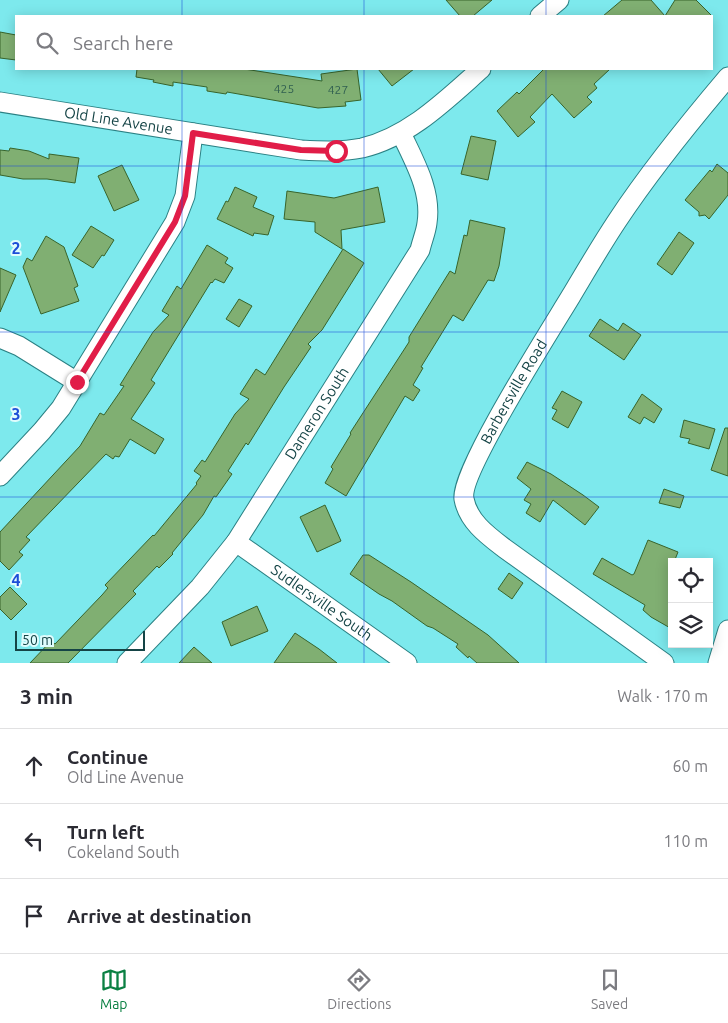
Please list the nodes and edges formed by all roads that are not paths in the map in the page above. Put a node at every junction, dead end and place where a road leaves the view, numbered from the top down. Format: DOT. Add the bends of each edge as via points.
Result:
graph roads {
  1 [pos="559,0"];
  2 [pos="541,15"];
  3 [pos="480,70"];
  4 [pos="728,77"];
  5 [pos="0,102"];
  6 [pos="193,133"];
  7 [pos="400,133"];
  8 [pos="0,338"];
  9 [pos="77,382"];
  10 [pos="0,476"];
  11 [pos="236,542"];
  12 [pos="728,630"];
  13 [pos="127,663"];
  14 [pos="407,663"];
  15 [pos="664,663"];
  16 [pos="718,663"];
  1 -- 2 [label="street"];
  3 -- 7 [label="street, Old Line Avenue"];
  4 -- 15 [label="street, Barbersville Road" via="658,163 616,222 516,388 480,454 463,497 468,512 480,528 504,548"];
  5 -- 6 [label="street, Old Line Avenue"];
  6 -- 7 [label="street, Old Line Avenue" via="301,150 336,151 362,148"];
  6 -- 9 [label="street" via="185,196 175,222"];
  7 -- 11 [label="street, Dameron South" via="419,170 426,194 428,222 420,250"];
  8 -- 9 [label="street"];
  9 -- 10 [label="street" via="61,408"];
  11 -- 13 [label="street, Dameron South" via="200,587"];
  11 -- 14 [label="street, Sudlersville South"];
  12 -- 16 [label="street"];
}
